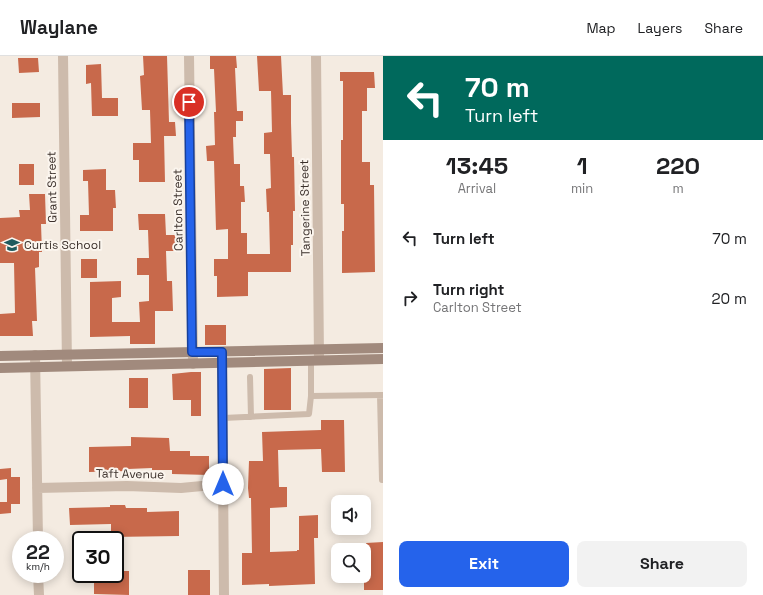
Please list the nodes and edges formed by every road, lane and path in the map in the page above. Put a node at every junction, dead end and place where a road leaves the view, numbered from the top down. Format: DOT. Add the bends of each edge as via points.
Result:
graph roads {
  1 [pos="63,56"];
  2 [pos="189,56"];
  3 [pos="316,56"];
  4 [pos="383,348"];
  5 [pos="319,349"];
  6 [pos="192,352"];
  7 [pos="222,352"];
  8 [pos="35,355"];
  9 [pos="67,355"];
  10 [pos="0,356"];
  11 [pos="383,359"];
  12 [pos="315,360"];
  13 [pos="222,362"];
  14 [pos="192,364"];
  15 [pos="67,366"];
  16 [pos="35,367"];
  17 [pos="0,368"];
  18 [pos="250,377"];
  19 [pos="381,395"];
  20 [pos="311,396"];
  21 [pos="250,417"];
  22 [pos="222,418"];
  23 [pos="382,480"];
  24 [pos="223,484"];
  25 [pos="37,488"];
  26 [pos="38,531"];
  27 [pos="38,583"];
  28 [pos="39,595"];
  29 [pos="224,595"];
  1 -- 9 [label="street, Grant Street"];
  2 -- 6 [label="street, Carlton Street"];
  3 -- 5 [label="street, Tangerine Street"];
  4 -- 5 [label="street"];
  5 -- 7 [label="street"];
  5 -- 12 [label="street, Tangerine Street"];
  6 -- 7 [label="street"];
  6 -- 9 [label="street"];
  6 -- 14 [label="street, Carlton Street"];
  7 -- 13 [label="street"];
  8 -- 9 [label="street"];
  8 -- 10 [label="street"];
  8 -- 16 [label="street"];
  9 -- 15 [label="street, Grant Street"];
  11 -- 12 [label="street"];
  12 -- 13 [label="street"];
  12 -- 20 [label="lane"];
  13 -- 14 [label="street"];
  13 -- 22 [label="street"];
  14 -- 15 [label="street"];
  15 -- 16 [label="street"];
  16 -- 17 [label="street"];
  16 -- 25 [label="street"];
  18 -- 21 [label="lane"];
  19 -- 20 [label="lane"];
  19 -- 23 [label="lane"];
  20 -- 21 [label="lane" via="309,414"];
  21 -- 22 [label="lane"];
  22 -- 24 [label="street"];
  24 -- 25 [label="street, Taft Avenue" via="181,488"];
  24 -- 29 [label="street"];
  25 -- 26 [label="street"];
  27 -- 28 [label="street"];
}
